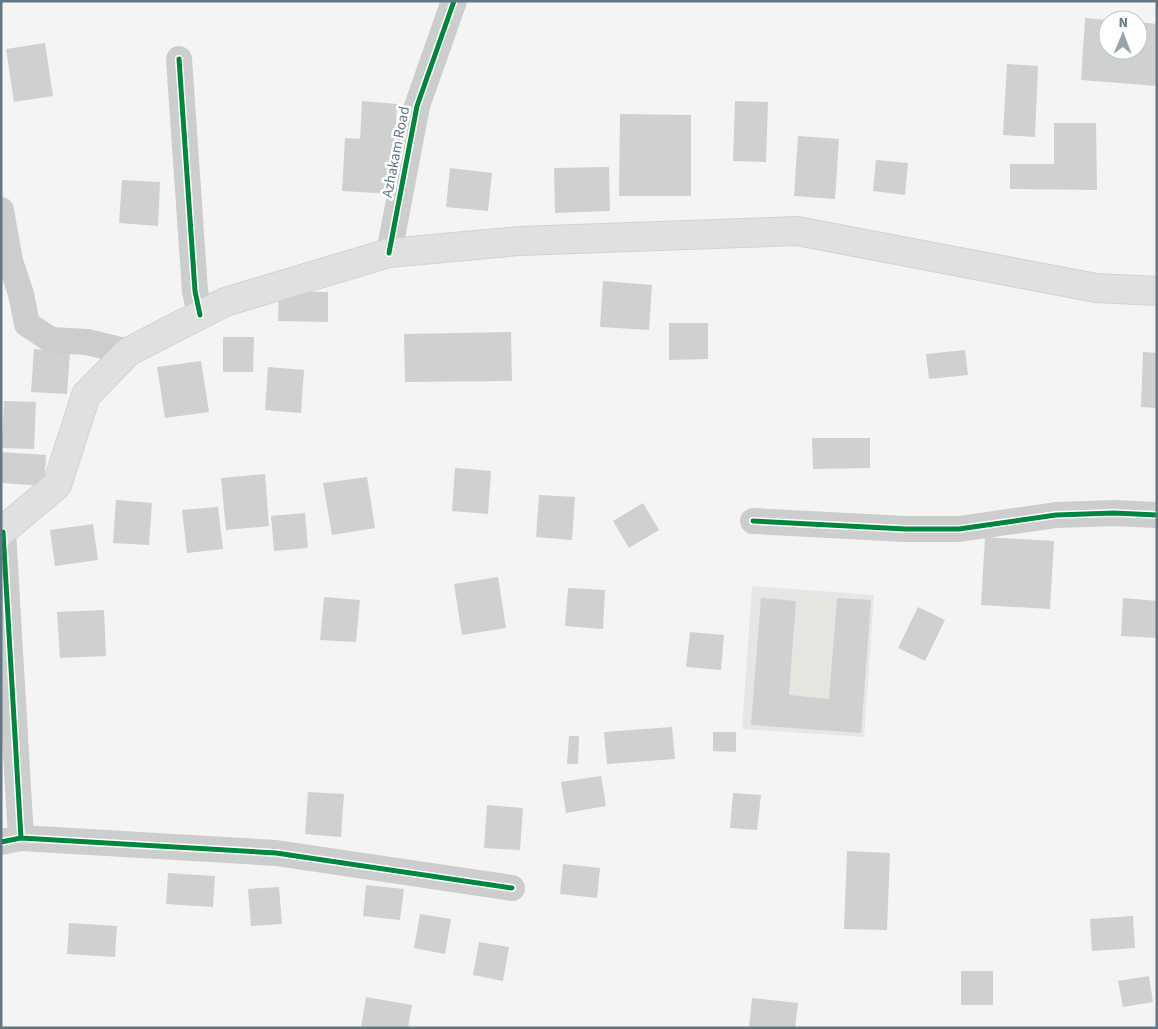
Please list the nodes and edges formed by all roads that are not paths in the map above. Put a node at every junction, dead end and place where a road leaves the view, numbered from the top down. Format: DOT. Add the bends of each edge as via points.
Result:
graph roads {
  1 [pos="454,1"];
  2 [pos="180,59"];
  3 [pos="1,210"];
  4 [pos="389,253"];
  5 [pos="1157,291"];
  6 [pos="200,315"];
  7 [pos="128,352"];
  8 [pos="1157,515"];
  9 [pos="753,521"];
  10 [pos="2,532"];
  11 [pos="11,840"];
  12 [pos="512,888"];
  1 -- 4 [label="street, Azhakam Road" via="417,106"];
  2 -- 6 [label="street" via="194,283"];
  3 -- 7 [label="street" via="10,261 27,324 50,340 87,342"];
  4 -- 5 [label="main road" via="519,241 797,232 1096,288"];
  4 -- 6 [label="main road" via="225,302"];
  6 -- 7 [label="main road"];
  7 -- 10 [label="main road" via="86,395 57,485"];
  8 -- 9 [label="street" via="1056,515 959,529"];
  10 -- 11 [label="street"];
  11 -- 12 [label="street" via="276,853"];
}
